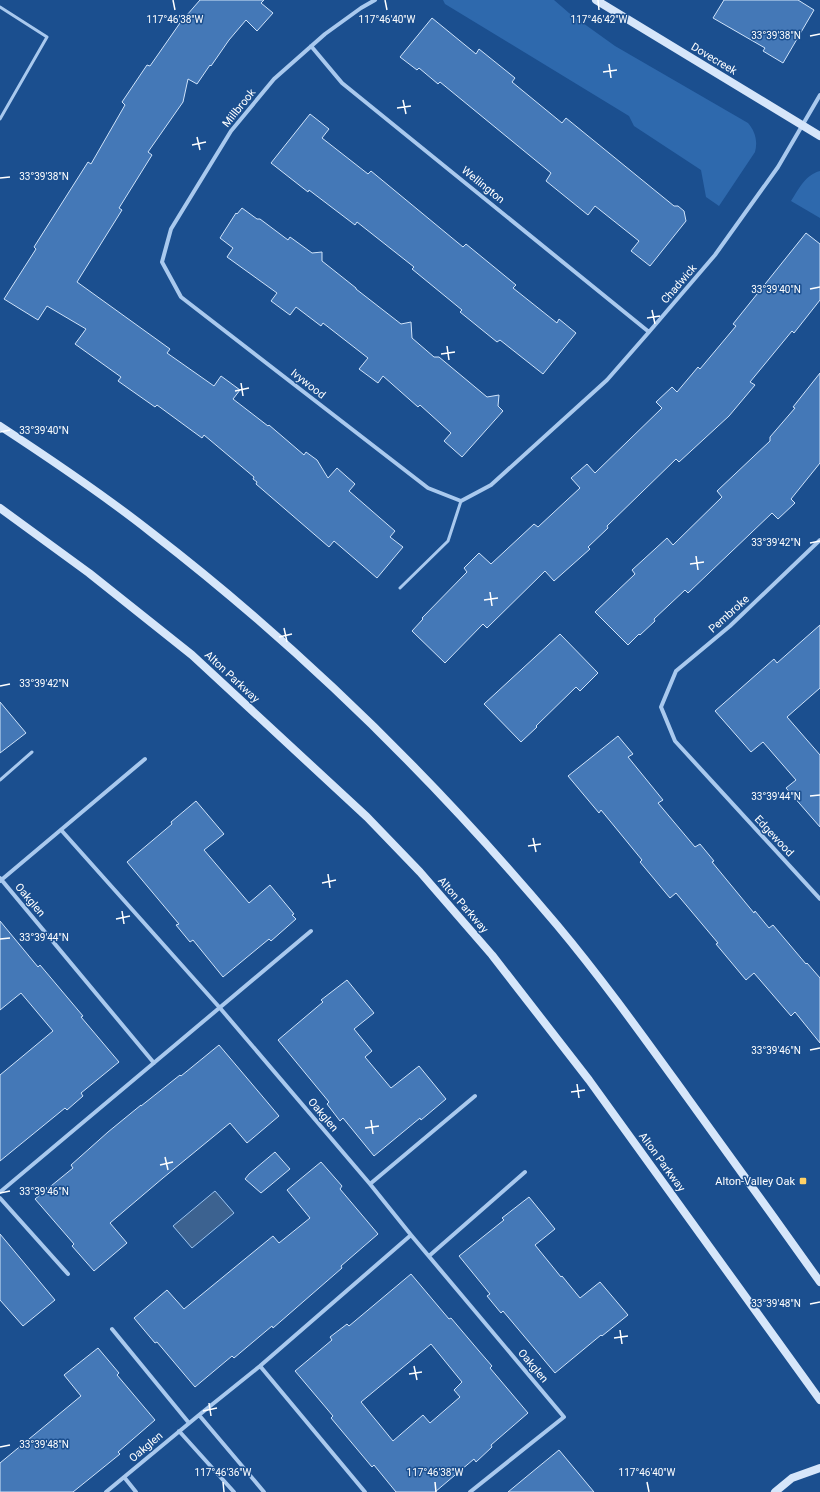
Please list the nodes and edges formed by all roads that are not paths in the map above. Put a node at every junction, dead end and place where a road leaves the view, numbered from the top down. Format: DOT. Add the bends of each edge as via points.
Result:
graph roads {
  1 [pos="375,0"];
  2 [pos="596,0"];
  3 [pos="0,7"];
  4 [pos="311,46"];
  5 [pos="820,95"];
  6 [pos="0,109"];
  7 [pos="4,112"];
  8 [pos="0,119"];
  9 [pos="802,125"];
  10 [pos="820,136"];
  11 [pos="162,262"];
  12 [pos="650,332"];
  13 [pos="0,426"];
  14 [pos="460,501"];
  15 [pos="0,508"];
  16 [pos="820,540"];
  17 [pos="400,588"];
  18 [pos="661,707"];
  19 [pos="32,752"];
  20 [pos="145,759"];
  21 [pos="0,780"];
  22 [pos="62,831"];
  23 [pos="0,880"];
  24 [pos="819,896"];
  25 [pos="312,931"];
  26 [pos="220,1008"];
  27 [pos="154,1063"];
  28 [pos="475,1096"];
  29 [pos="525,1172"];
  30 [pos="370,1184"];
  31 [pos="0,1192"];
  32 [pos="0,1198"];
  33 [pos="411,1235"];
  34 [pos="430,1256"];
  35 [pos="68,1274"];
  36 [pos="820,1282"];
  37 [pos="112,1328"];
  38 [pos="260,1366"];
  39 [pos="820,1400"];
  40 [pos="199,1414"];
  41 [pos="189,1423"];
  42 [pos="179,1431"];
  43 [pos="820,1468"];
  44 [pos="124,1477"];
  45 [pos="106,1492"];
  46 [pos="136,1492"];
  47 [pos="234,1492"];
  48 [pos="264,1492"];
  49 [pos="365,1492"];
  50 [pos="470,1492"];
  51 [pos="775,1492"];
  1 -- 4 [label="street, Millbrook" via="331,29"];
  2 -- 9 [label="main road, Dovecreek"];
  3 -- 7 [label="lane" via="47,37"];
  4 -- 11 [label="street, Millbrook" via="274,79 232,131 171,229"];
  4 -- 12 [label="street, Wellington" via="342,83"];
  5 -- 9 [label="street, Chadwick"];
  6 -- 7 [label="lane"];
  7 -- 8 [label="lane"];
  9 -- 10 [label="main road, Dovecreek"];
  9 -- 12 [label="street, Chadwick" via="778,167 715,255"];
  11 -- 14 [label="street, Ivywood" via="181,297 428,488"];
  12 -- 14 [label="street, Chadwick" via="607,380 491,485"];
  13 -- 36 [label="main road" via="89,486 151,532 270,631 401,753 478,835 558,927 666,1068"];
  14 -- 17 [label="lane" via="448,541"];
  15 -- 39 [label="main road, Alton Parkway" via="89,573 192,655 367,818 420,872 492,955 589,1080"];
  16 -- 18 [label="street, Pembroke" via="730,626 676,671"];
  18 -- 24 [label="street, Edgewood" via="675,741"];
  19 -- 21 [label="lane"];
  20 -- 22 [label="street"];
  22 -- 23 [label="street"];
  22 -- 26 [label="street, Oakglen"];
  23 -- 27 [label="street, Oakglen"];
  25 -- 26 [label="street"];
  26 -- 27 [label="street"];
  26 -- 30 [label="street, Oakglen"];
  27 -- 31 [label="street"];
  28 -- 30 [label="street"];
  29 -- 34 [label="street"];
  30 -- 33 [label="street, Oakglen"];
  32 -- 35 [label="street"];
  33 -- 34 [label="street, Oakglen"];
  33 -- 38 [label="street, Oakglen"];
  34 -- 50 [label="street, Oakglen" via="564,1417"];
  37 -- 41 [label="street"];
  38 -- 40 [label="street, Oakglen"];
  38 -- 49 [label="street"];
  40 -- 41 [label="street, Oakglen"];
  40 -- 48 [label="street"];
  41 -- 42 [label="street, Oakglen"];
  42 -- 44 [label="street, Oakglen"];
  42 -- 47 [label="street, Oakglen"];
  43 -- 51 [label="main road" via="792,1478"];
  44 -- 45 [label="street, Oakglen"];
  44 -- 46 [label="street"];
}
